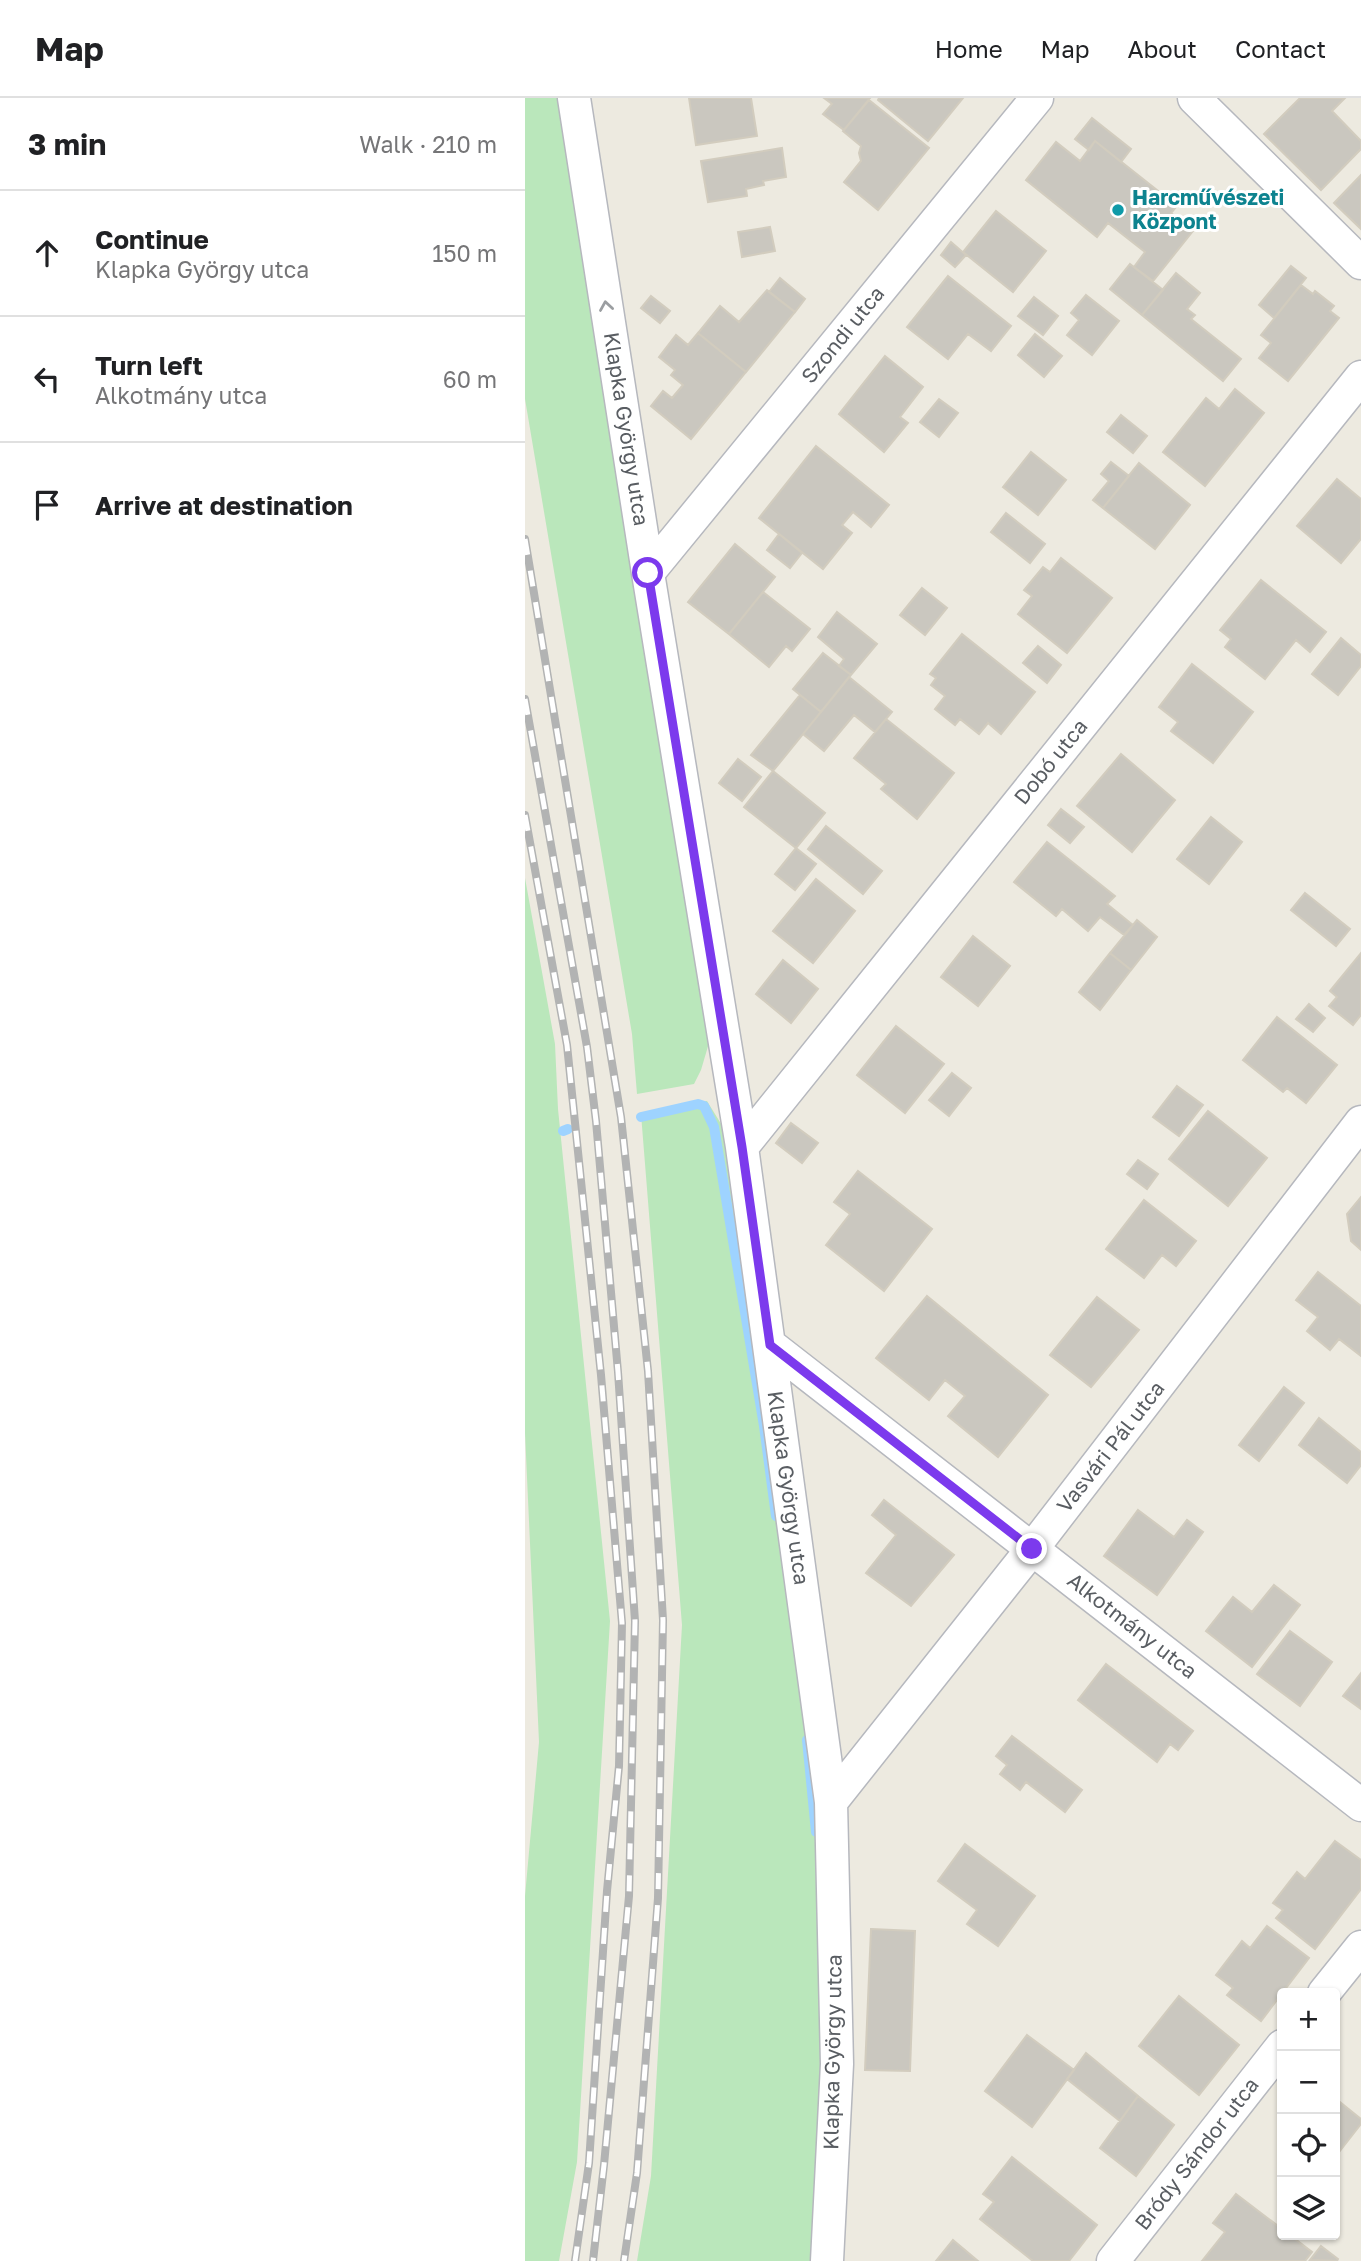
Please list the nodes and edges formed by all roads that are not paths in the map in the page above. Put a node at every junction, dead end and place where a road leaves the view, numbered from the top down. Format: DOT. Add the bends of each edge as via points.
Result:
graph roads {
  1 [pos="574,98"];
  2 [pos="1037,98"];
  3 [pos="1194,98"];
  4 [pos="1361,263"];
  5 [pos="1361,377"];
  6 [pos="648,573"];
  7 [pos="1361,1122"];
  8 [pos="742,1147"];
  9 [pos="770,1345"];
  10 [pos="1032,1549"];
  11 [pos="831,1802"];
  12 [pos="1361,1805"];
  13 [pos="1361,1947"];
  14 [pos="1328,1988"];
  15 [pos="1278,2051"];
  16 [pos="827,2261"];
  17 [pos="1113,2261"];
  6 -- 1 [label="street, Klapka György utca, one-way"];
  2 -- 6 [label="street, Szondi utca"];
  3 -- 4 [label="street"];
  5 -- 8 [label="street, Dobó utca"];
  6 -- 8 [label="street, Klapka György utca"];
  7 -- 10 [label="street, Vasvári Pál utca"];
  8 -- 9 [label="street, Klapka György utca"];
  9 -- 10 [label="street, Alkotmány utca"];
  9 -- 11 [label="street, Klapka György utca"];
  10 -- 11 [label="street, Vasvári Pál utca"];
  10 -- 12 [label="street, Alkotmány utca"];
  11 -- 16 [label="street, Klapka György utca" via="837,2064"];
  13 -- 14 [label="street"];
  15 -- 17 [label="street, Bródy Sándor utca"];
}
